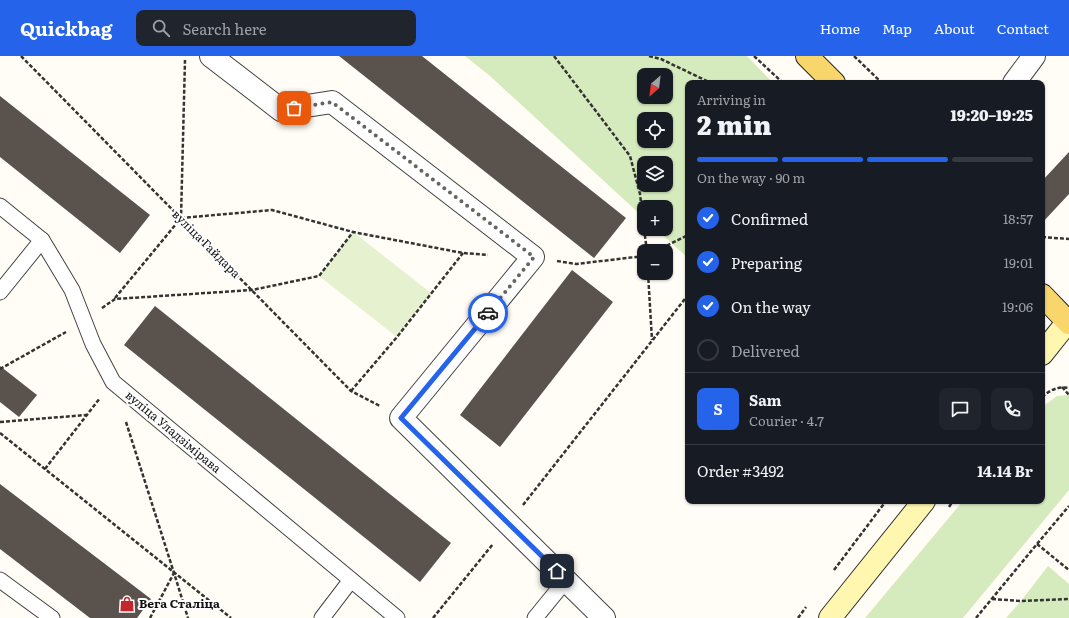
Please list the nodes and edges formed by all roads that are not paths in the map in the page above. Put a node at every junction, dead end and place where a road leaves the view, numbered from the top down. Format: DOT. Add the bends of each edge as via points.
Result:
graph roads {
  1 [pos="211,56"];
  2 [pos="807,56"];
  3 [pos="1034,56"];
  4 [pos="831,80"];
  5 [pos="1016,80"];
  6 [pos="0,206"];
  7 [pos="42,240"];
  8 [pos="0,292"];
  9 [pos="1045,298"];
  10 [pos="1069,322"];
  11 [pos="1045,350"];
  12 [pos="922,504"];
  13 [pos="0,580"];
  14 [pos="351,580"];
  15 [pos="566,580"];
  16 [pos="52,618"];
  17 [pos="322,618"];
  18 [pos="398,618"];
  19 [pos="534,618"];
  20 [pos="604,618"];
  21 [pos="830,618"];
  1 -- 15 [label="street" via="281,110 332,102 534,257 401,418"];
  2 -- 4 [label="main road"];
  3 -- 5 [label="street"];
  6 -- 7 [label="lane, вуліца Уладзімірава"];
  7 -- 8 [label="lane"];
  7 -- 14 [label="lane, вуліца Уладзімірава" via="72,290 93,344 113,382"];
  9 -- 10 [label="main road"];
  10 -- 11 [label="main road"];
  12 -- 21 [label="main road"];
  13 -- 16 [label="lane"];
  14 -- 17 [label="lane"];
  14 -- 18 [label="lane, вуліца Уладзімірава"];
  15 -- 19 [label="lane"];
  15 -- 20 [label="street"];
}
